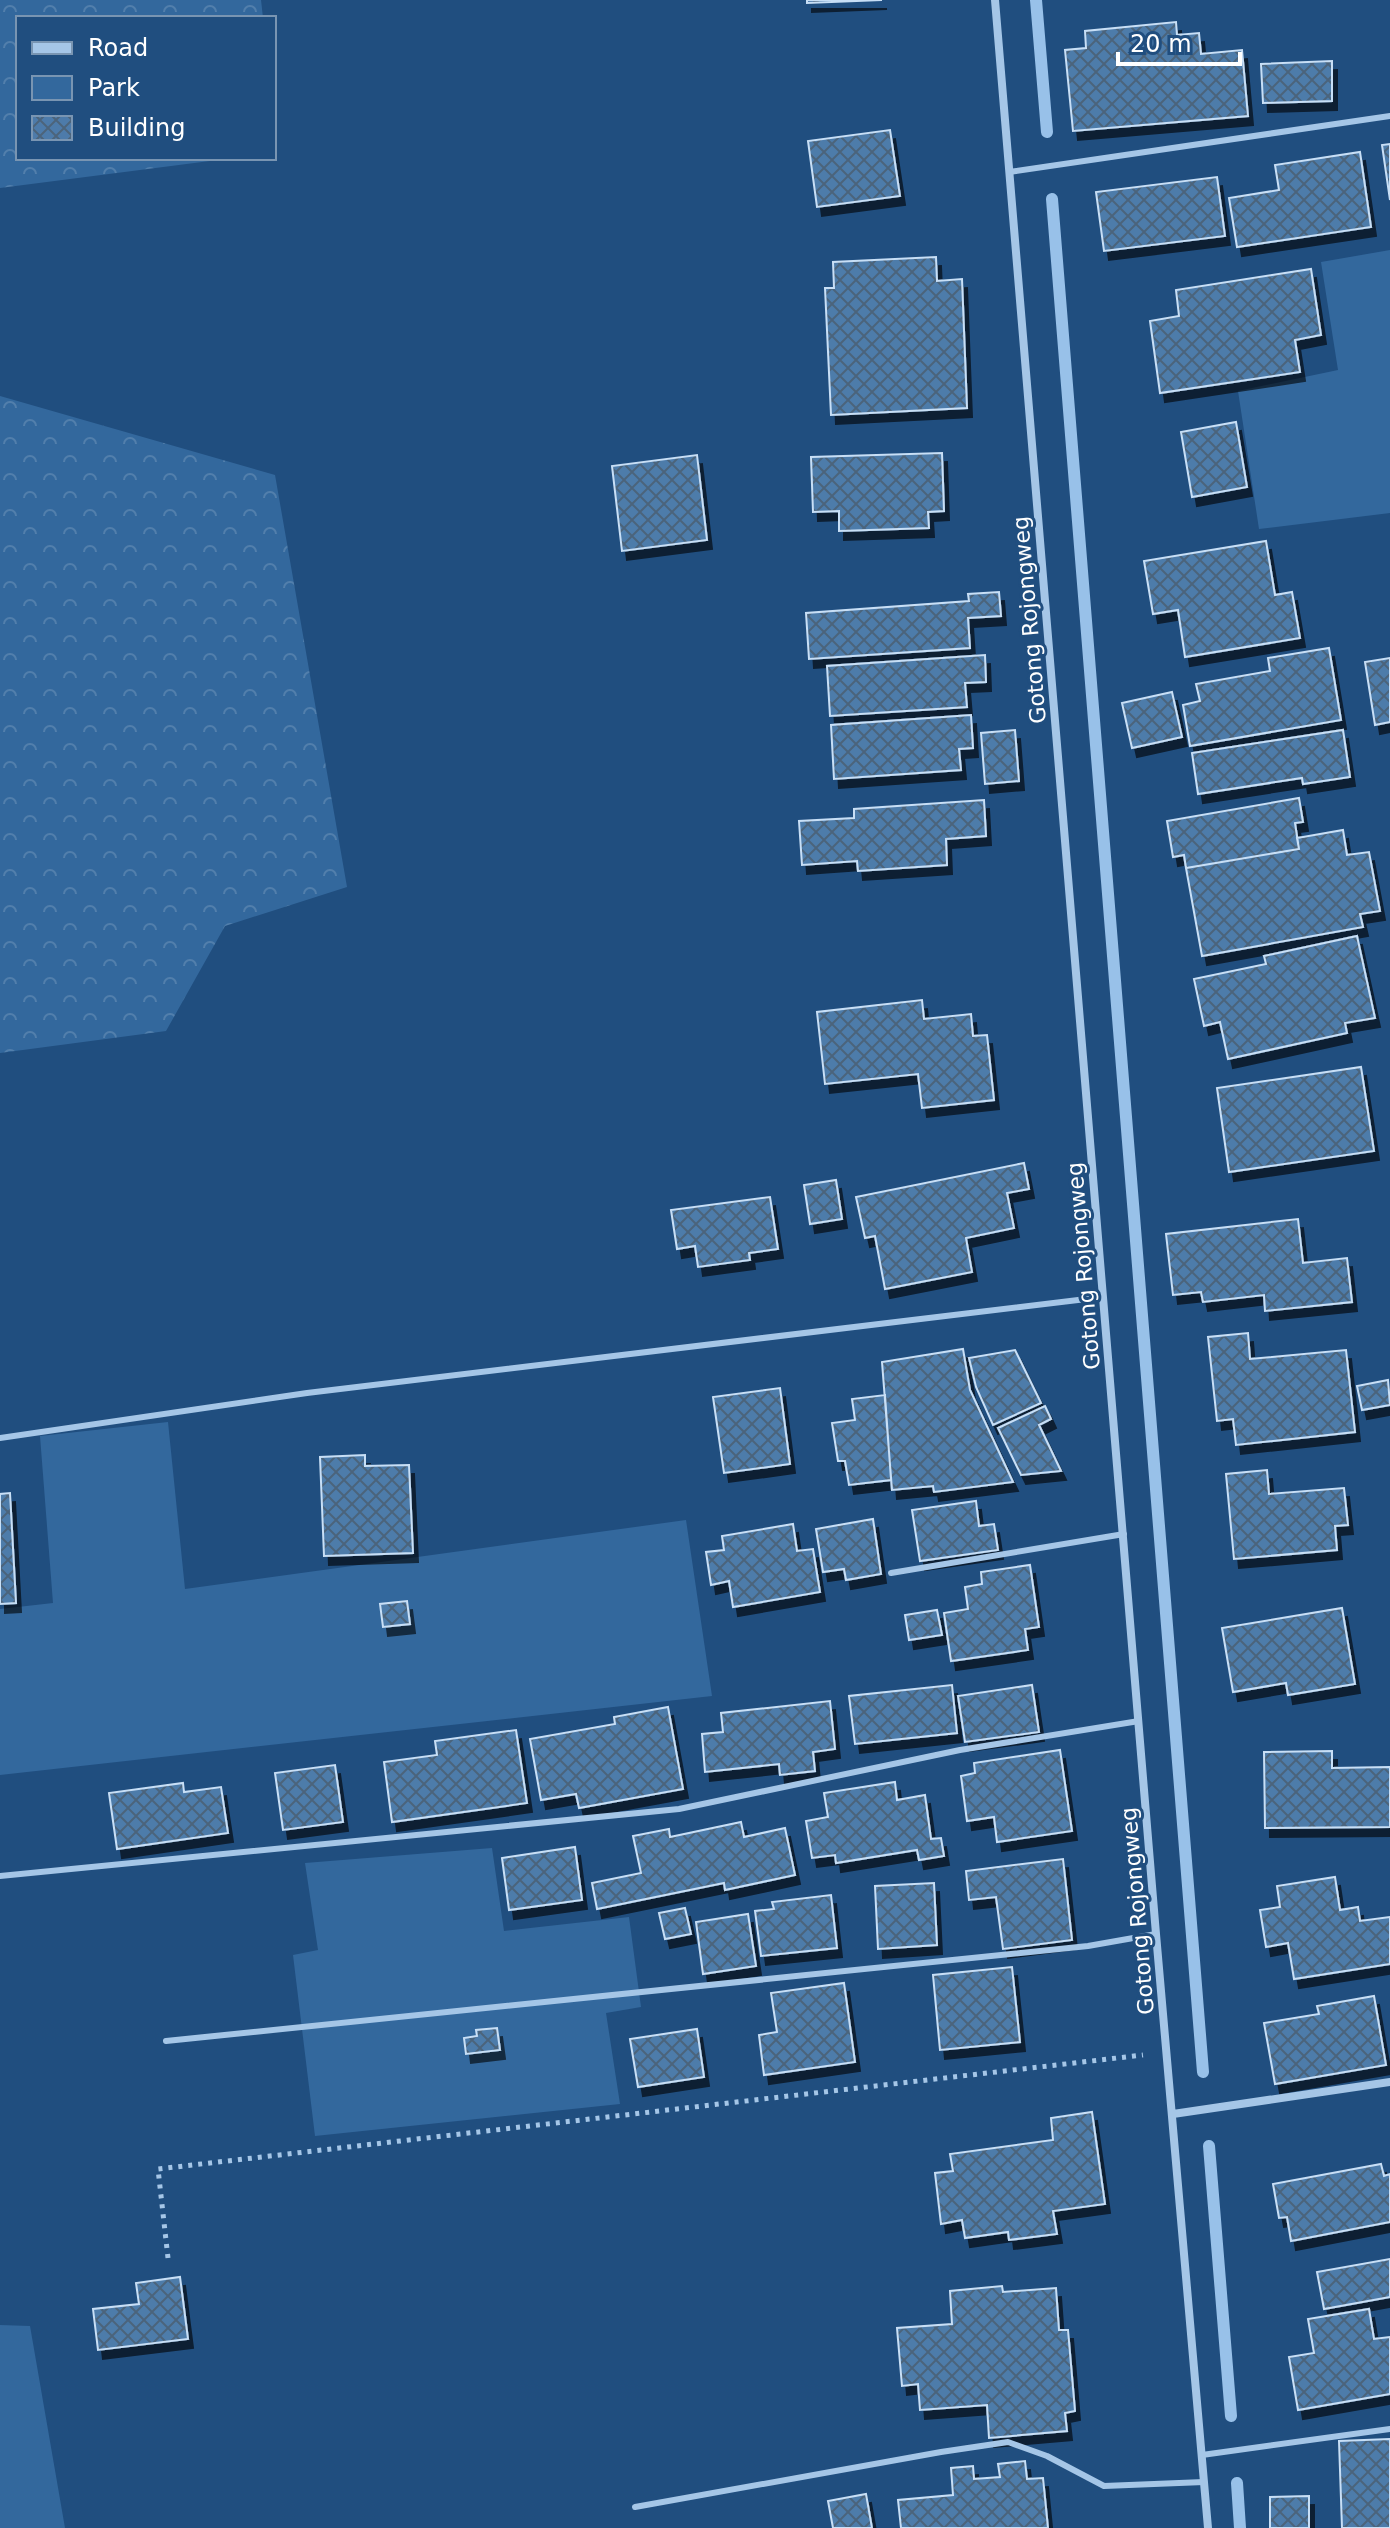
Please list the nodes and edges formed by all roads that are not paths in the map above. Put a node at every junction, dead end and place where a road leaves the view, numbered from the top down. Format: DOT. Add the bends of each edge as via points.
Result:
graph roads {
  1 [pos="995,0"];
  2 [pos="1390,116"];
  3 [pos="1009,172"];
  4 [pos="1103,1297"];
  5 [pos="0,1438"];
  6 [pos="1124,1534"];
  7 [pos="891,1573"];
  8 [pos="1139,1721"];
  9 [pos="0,1876"];
  10 [pos="1156,1934"];
  11 [pos="166,2041"];
  12 [pos="1390,2082"];
  13 [pos="1173,2114"];
  14 [pos="1390,2429"];
  15 [pos="1202,2455"];
  16 [pos="1204,2482"];
  17 [pos="635,2507"];
  18 [pos="1208,2528"];
  1 -- 3 [label="street, Gotong Rojongweg"];
  2 -- 3 [label="lane"];
  3 -- 4 [label="street, Gotong Rojongweg"];
  4 -- 5 [label="lane" via="307,1393"];
  4 -- 6 [label="street, Gotong Rojongweg"];
  6 -- 7 [label="lane"];
  6 -- 8 [label="street, Gotong Rojongweg"];
  8 -- 9 [label="lane" via="960,1750 679,1809"];
  8 -- 10 [label="street, Gotong Rojongweg"];
  10 -- 11 [label="lane" via="1088,1946"];
  10 -- 13 [label="street, Gotong Rojongweg"];
  12 -- 13 [label="street"];
  13 -- 15 [label="street, Gotong Rojongweg"];
  14 -- 15 [label="lane"];
  15 -- 16 [label="street, Gotong Rojongweg"];
  16 -- 17 [label="lane" via="1104,2486 1008,2442"];
  16 -- 18 [label="street, Gotong Rojongweg"];
}
